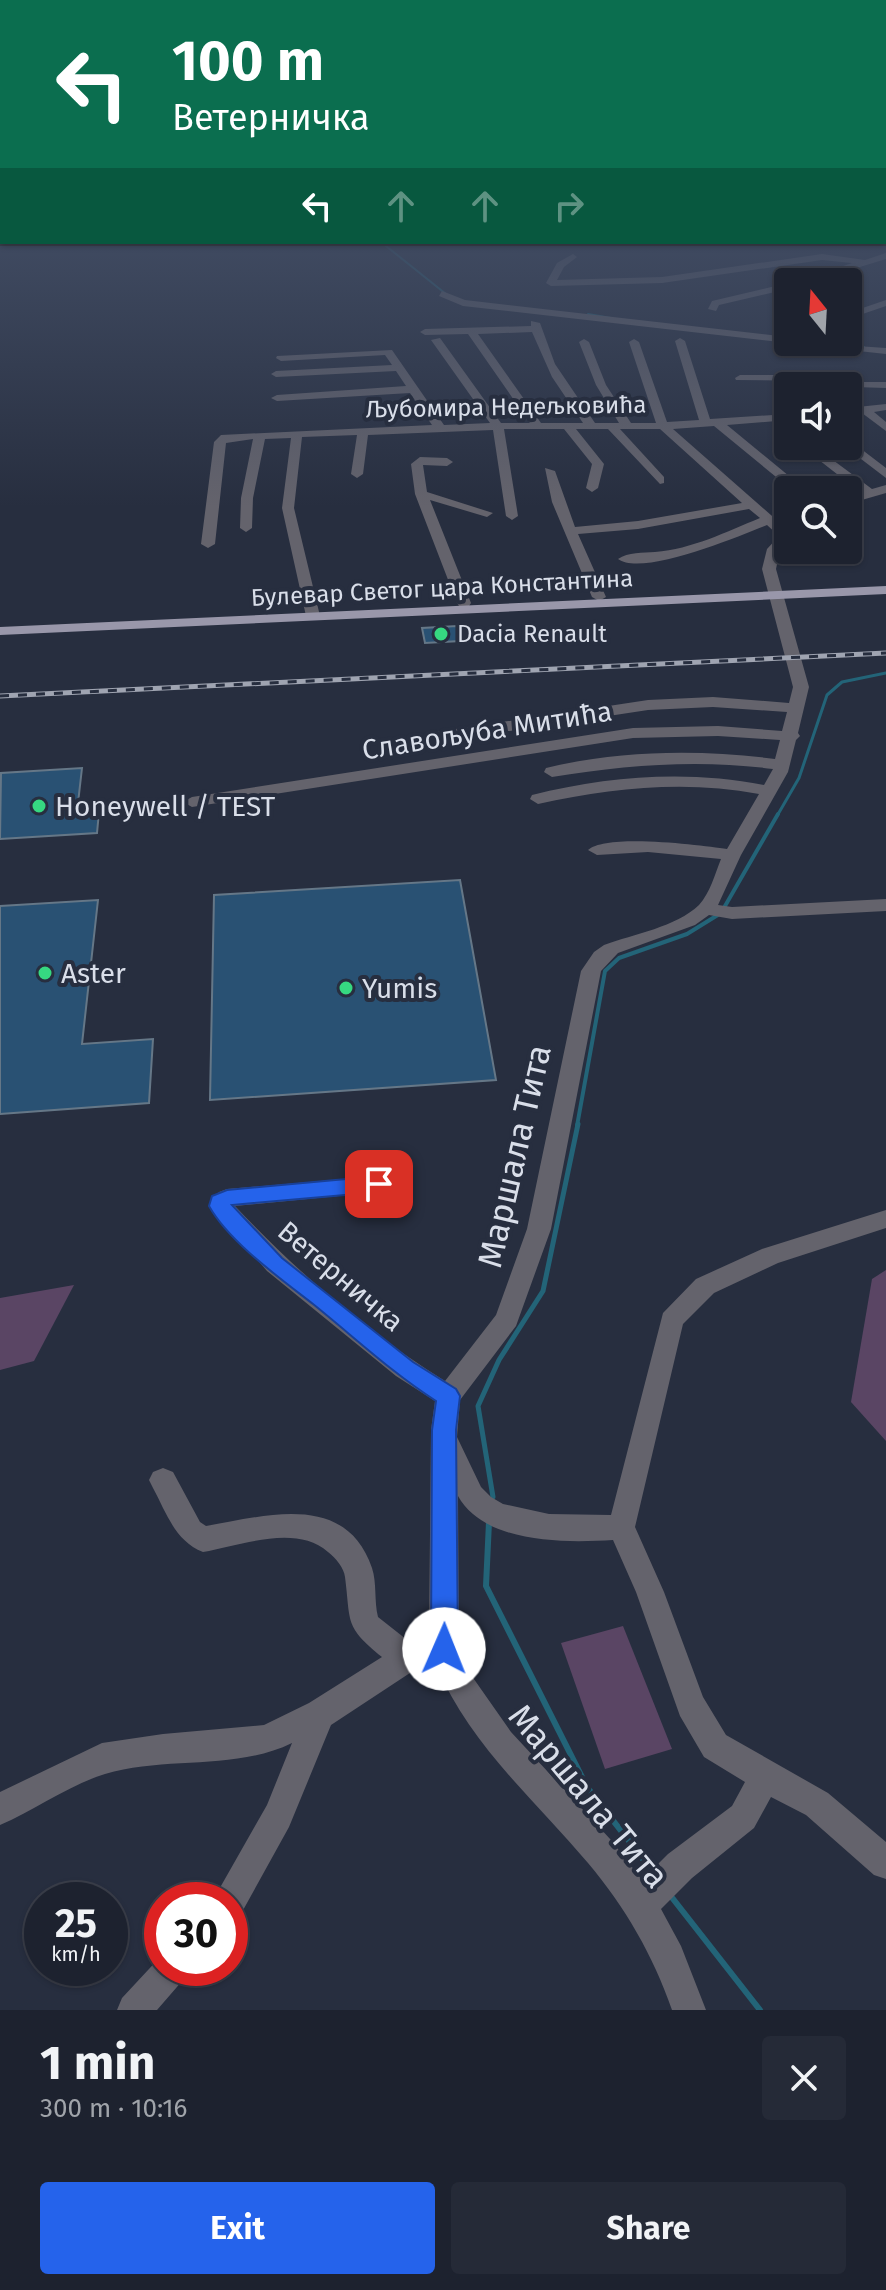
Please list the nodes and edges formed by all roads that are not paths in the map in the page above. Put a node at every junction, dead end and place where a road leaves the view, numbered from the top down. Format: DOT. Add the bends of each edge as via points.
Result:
graph roads {
  1 [pos="602,319"];
  2 [pos="471,331"];
  3 [pos="425,332"];
  4 [pos="774,338"];
  5 [pos="436,340"];
  6 [pos="680,341"];
  7 [pos="584,342"];
  8 [pos="634,342"];
  9 [pos="862,348"];
  10 [pos="886,351"];
  11 [pos="281,358"];
  12 [pos="398,368"];
  13 [pos="276,374"];
  14 [pos="740,378"];
  15 [pos="886,385"];
  16 [pos="414,389"];
  17 [pos="277,398"];
  18 [pos="423,401"];
  19 [pos="886,407"];
  20 [pos="309,408"];
  21 [pos="864,409"];
  22 [pos="433,415"];
  23 [pos="773,419"];
  24 [pos="318,422"];
  25 [pos="713,424"];
  26 [pos="537,425"];
  27 [pos="566,425"];
  28 [pos="591,425"];
  29 [pos="498,426"];
  30 [pos="611,426"];
  31 [pos="627,426"];
  32 [pos="663,426"];
  33 [pos="886,428"];
  34 [pos="363,431"];
  35 [pos="436,432"];
  36 [pos="297,434"];
  37 [pos="260,435"];
  38 [pos="862,454"];
  39 [pos="825,460"];
  40 [pos="447,462"];
  41 [pos="549,471"];
  42 [pos="357,474"];
  43 [pos="886,474"];
  44 [pos="782,476"];
  45 [pos="660,480"];
  46 [pos="592,488"];
  47 [pos="886,489"];
  48 [pos="869,493"];
  49 [pos="421,494"];
  50 [pos="862,495"];
  51 [pos="752,505"];
  52 [pos="487,513"];
  53 [pos="512,516"];
  54 [pos="769,519"];
  55 [pos="774,523"];
  56 [pos="246,528"];
  57 [pos="569,531"];
  58 [pos="208,544"];
  59 [pos="774,552"];
  60 [pos="625,559"];
  61 [pos="886,590"];
  62 [pos="599,597"];
  63 [pos="886,597"];
  64 [pos="775,598"];
  65 [pos="464,603"];
  66 [pos="313,616"];
  67 [pos="0,631"];
  68 [pos="0,638"];
  69 [pos="797,708"];
  70 [pos="792,736"];
  71 [pos="436,737"];
  72 [pos="782,765"];
  73 [pos="552,772"];
  74 [pos="770,791"];
  75 [pos="538,799"];
  76 [pos="192,802"];
  77 [pos="597,850"];
  78 [pos="732,855"];
  79 [pos="886,905"];
  80 [pos="718,911"];
  81 [pos="379,1184"];
  82 [pos="886,1219"];
  83 [pos="448,1396"];
  84 [pos="444,1430"];
  85 [pos="163,1480"];
  86 [pos="621,1527"];
  87 [pos="444,1649"];
  88 [pos="407,1658"];
  89 [pos="320,1714"];
  90 [pos="765,1777"];
  91 [pos="0,1809"];
  92 [pos="886,1863"];
  93 [pos="240,1882"];
  94 [pos="639,1907"];
  95 [pos="155,1986"];
  96 [pos="134,2010"];
  97 [pos="689,2010"];
  1 -- 4 [label="street"];
  2 -- 3 [label="street"];
  2 -- 26 [label="street"];
  2 -- 28 [label="street" via="536,326 560,382"];
  5 -- 29 [label="street"];
  6 -- 25 [label="street"];
  7 -- 31 [label="street" via="601,385"];
  8 -- 32 [label="street"];
  9 -- 10 [label="street"];
  11 -- 12 [label="street" via="388,352"];
  12 -- 13 [label="street"];
  12 -- 16 [label="street"];
  14 -- 15 [label="street" via="824,378 827,385"];
  16 -- 17 [label="street"];
  16 -- 18 [label="street"];
  18 -- 20 [label="street"];
  18 -- 22 [label="street"];
  19 -- 21 [label="street"];
  21 -- 33 [label="street"];
  22 -- 24 [label="street"];
  22 -- 35 [label="street"];
  23 -- 25 [label="street, Љубомира Недељковића"];
  25 -- 32 [label="street, Љубомира Недељковића"];
  25 -- 44 [label="street"];
  26 -- 27 [label="street, Љубомира Недељковића"];
  26 -- 29 [label="street, Љубомира Недељковића"];
  27 -- 28 [label="street, Љубомира Недељковића"];
  27 -- 46 [label="street" via="598,464"];
  28 -- 30 [label="street, Љубомира Недељковића"];
  29 -- 35 [label="street, Љубомира Недељковића"];
  29 -- 53 [label="street"];
  30 -- 31 [label="street, Љубомира Недељковића"];
  30 -- 45 [label="street"];
  31 -- 32 [label="street, Љубомира Недељковића"];
  32 -- 51 [label="street"];
  34 -- 35 [label="street, Љубомира Недељковића"];
  34 -- 36 [label="street, Љубомира Недељковића"];
  34 -- 42 [label="street"];
  36 -- 37 [label="street, Љубомира Недељковића"];
  36 -- 66 [label="street" via="288,508"];
  37 -- 56 [label="street"];
  37 -- 58 [label="street, Љубомира Недељковића" via="225,437 220,442"];
  38 -- 43 [label="street"];
  39 -- 48 [label="street"];
  40 -- 49 [label="street" via="417,462"];
  41 -- 57 [label="street"];
  47 -- 48 [label="street"];
  48 -- 50 [label="street"];
  49 -- 52 [label="street"];
  49 -- 65 [label="street"];
  51 -- 54 [label="street"];
  51 -- 57 [label="street"];
  54 -- 55 [label="street"];
  54 -- 60 [label="street" via="696,548"];
  57 -- 62 [label="street"];
  59 -- 64 [label="street" via="770,558"];
  61 -- 64 [label="main road, Булевар Светог цара Константина"];
  63 -- 64 [label="main road, Булевар Светог цара Константина"];
  64 -- 66 [label="main road, Булевар Светог цара Константина"];
  64 -- 68 [label="main road, Булевар Светог цара Константина"];
  64 -- 69 [label="street" via="801,679"];
  66 -- 67 [label="main road, Булевар Светог цара Константина"];
  69 -- 70 [label="street"];
  69 -- 71 [label="street" via="713,702 648,705"];
  70 -- 72 [label="street"];
  70 -- 76 [label="street, Славољуба Митића" via="633,733"];
  72 -- 73 [label="street" via="728,757 664,757"];
  72 -- 74 [label="street"];
  74 -- 75 [label="street" via="702,780 655,781"];
  74 -- 78 [label="street"];
  77 -- 78 [label="street" via="666,846"];
  78 -- 80 [label="street" via="715,896"];
  79 -- 80 [label="street"];
  80 -- 83 [label="street, Маршала Тита" via="620,944 595,963 539,1229 507,1319"];
  81 -- 83 [label="street, Ветерничка" via="227,1198 220,1206 275,1264 405,1369"];
  82 -- 86 [label="street" via="770,1256 705,1286 672,1320"];
  83 -- 84 [label="street, Маршала Тита"];
  84 -- 86 [label="street" via="479,1506 518,1521 585,1529"];
  84 -- 87 [label="street, Маршала Тита"];
  85 -- 88 [label="street" via="190,1531 203,1539 293,1524 323,1530 359,1571 366,1625"];
  86 -- 90 [label="street" via="691,1705 715,1746"];
  87 -- 88 [label="street"];
  87 -- 94 [label="street, Маршала Тита" via="454,1679 476,1713 622,1879"];
  88 -- 89 [label="street"];
  89 -- 91 [label="street" via="266,1740 102,1759"];
  89 -- 93 [label="street" via="278,1816"];
  90 -- 92 [label="street" via="817,1804"];
  90 -- 94 [label="street" via="743,1817 680,1866"];
  94 -- 97 [label="street, Маршала Тита" via="665,1944"];
  95 -- 96 [label="street"];
}
